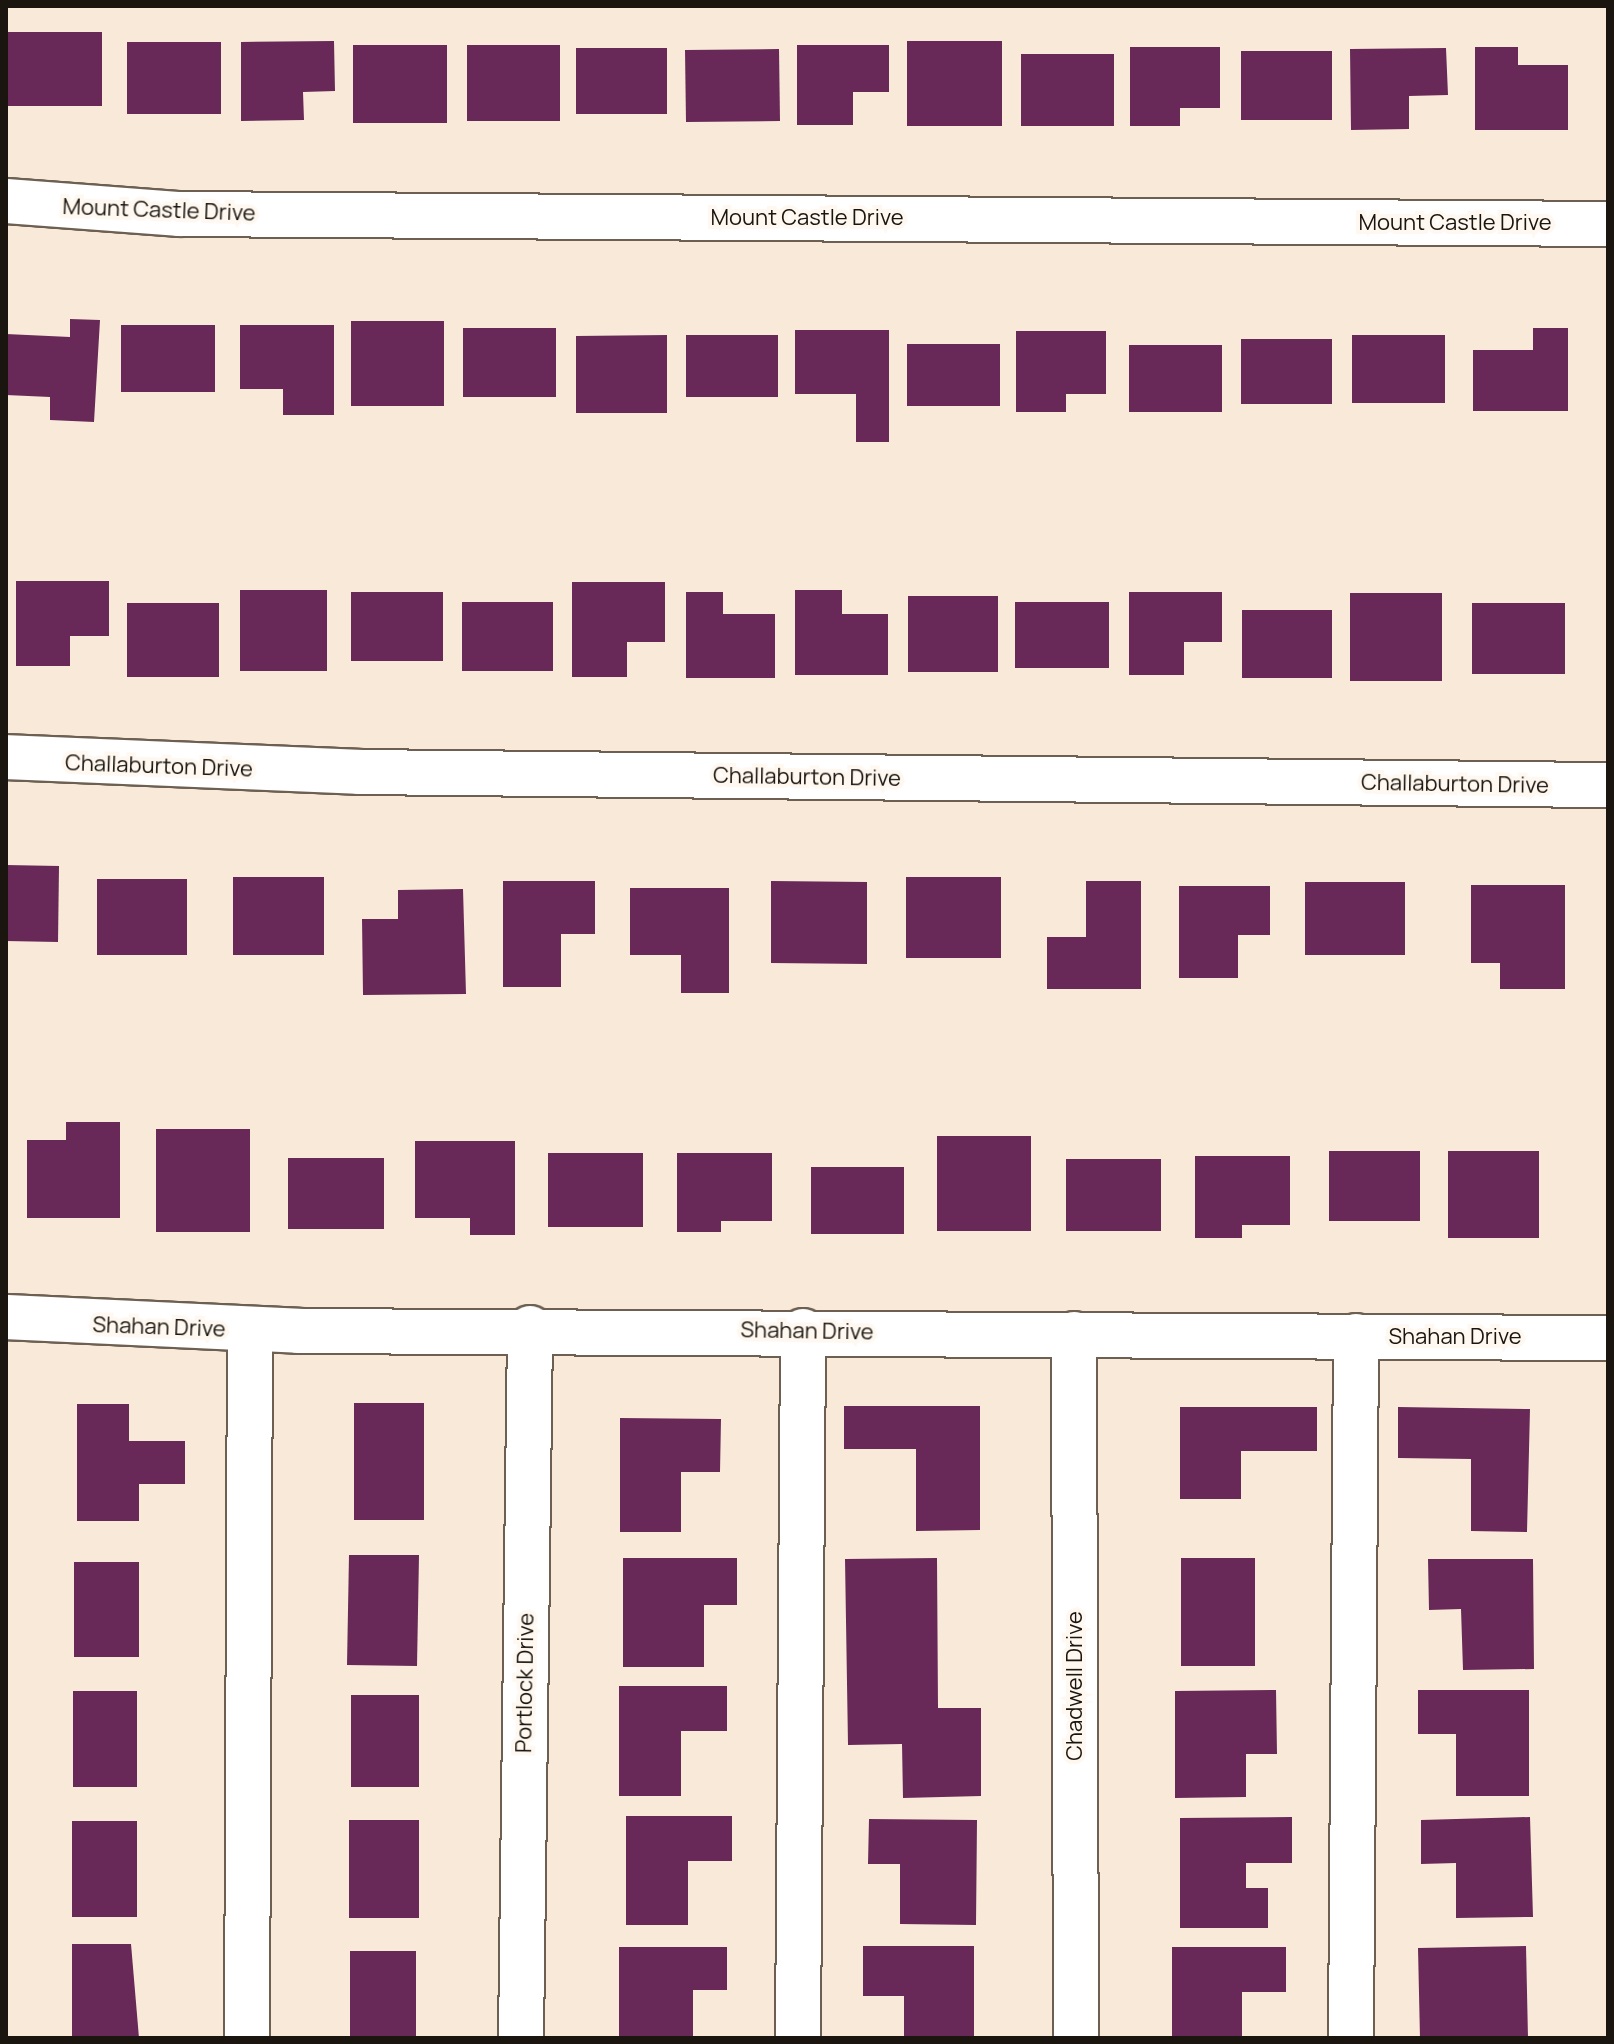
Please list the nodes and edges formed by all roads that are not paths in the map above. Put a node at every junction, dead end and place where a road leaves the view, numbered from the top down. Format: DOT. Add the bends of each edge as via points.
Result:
graph roads {
  1 [pos="6,201"];
  2 [pos="1608,224"];
  3 [pos="6,757"];
  4 [pos="1608,785"];
  5 [pos="6,1317"];
  6 [pos="530,1328"];
  7 [pos="250,1330"];
  8 [pos="803,1331"];
  9 [pos="1074,1334"];
  10 [pos="1356,1336"];
  11 [pos="1608,1338"];
  12 [pos="247,2038"];
  13 [pos="521,2038"];
  14 [pos="798,2038"];
  15 [pos="1076,2038"];
  16 [pos="1351,2038"];
  1 -- 2 [label="street, Mount Castle Drive" via="179,214"];
  3 -- 4 [label="street, Challaburton Drive" via="359,772"];
  5 -- 7 [label="street, Shahan Drive"];
  6 -- 7 [label="street, Shahan Drive"];
  6 -- 8 [label="street, Shahan Drive"];
  6 -- 13 [label="street, Portlock Drive"];
  7 -- 12 [label="street"];
  8 -- 9 [label="street, Shahan Drive"];
  8 -- 14 [label="street"];
  9 -- 10 [label="street, Shahan Drive"];
  9 -- 15 [label="street, Chadwell Drive"];
  10 -- 11 [label="street, Shahan Drive"];
  10 -- 16 [label="street"];
}
